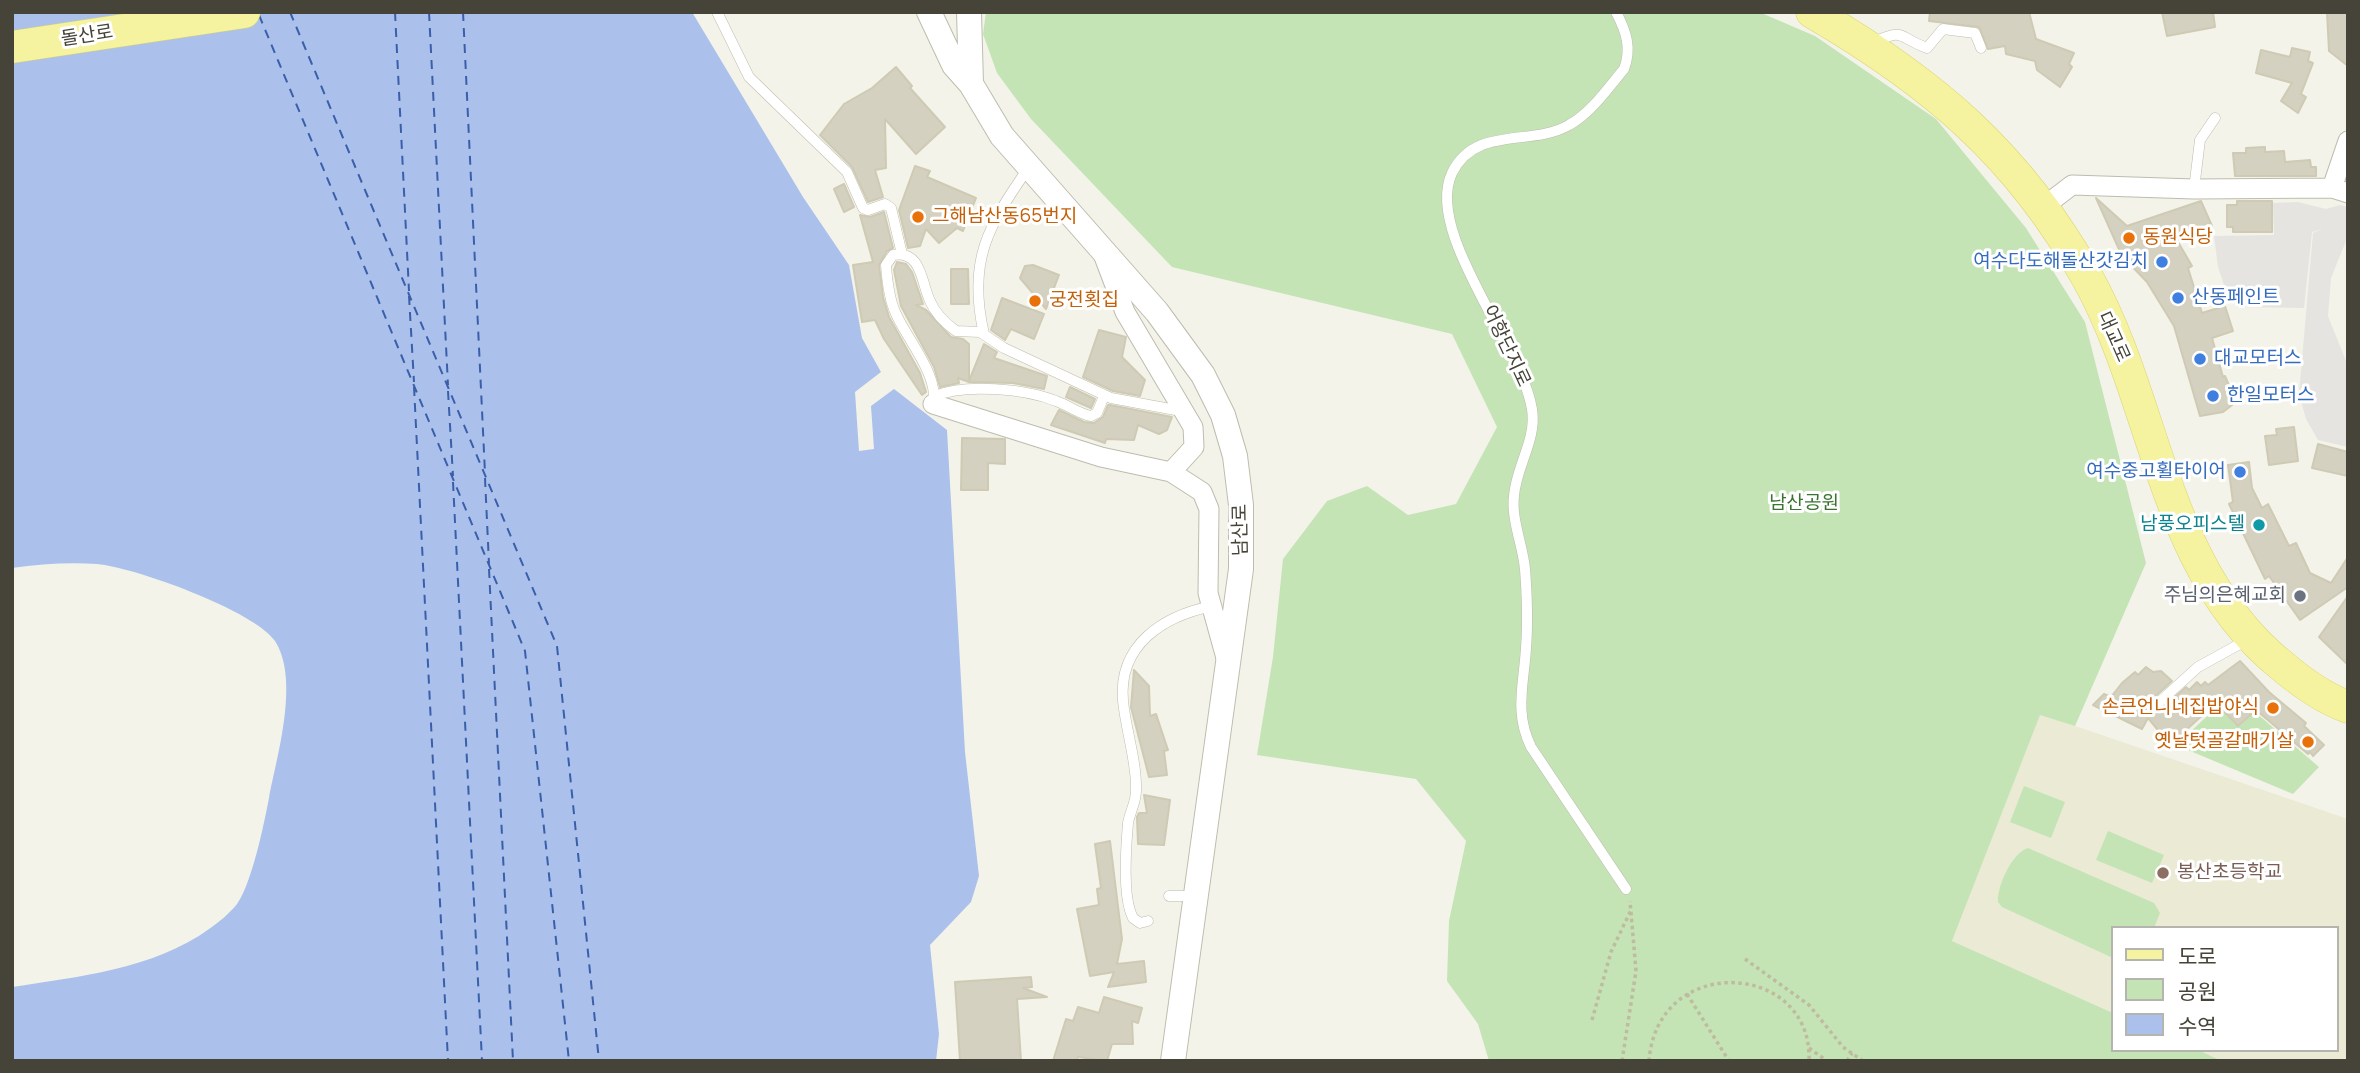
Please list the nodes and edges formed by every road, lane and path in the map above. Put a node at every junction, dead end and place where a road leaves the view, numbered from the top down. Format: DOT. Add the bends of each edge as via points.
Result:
graph roads {
  1 [pos="244,12"];
  2 [pos="717,12"];
  3 [pos="929,12"];
  4 [pos="970,12"];
  5 [pos="1616,12"];
  6 [pos="1812,12"];
  7 [pos="1867,45"];
  8 [pos="12,47"];
  9 [pos="1981,48"];
  10 [pos="971,84"];
  11 [pos="2215,118"];
  12 [pos="2348,141"];
  13 [pos="1030,167"];
  14 [pos="2194,189"];
  15 [pos="2340,190"];
  16 [pos="2042,208"];
  17 [pos="1101,247"];
  18 [pos="902,254"];
  19 [pos="984,334"];
  20 [pos="1104,396"];
  21 [pos="934,400"];
  22 [pos="1185,412"];
  23 [pos="1171,472"];
  24 [pos="1212,606"];
  25 [pos="2251,638"];
  26 [pos="1228,666"];
  27 [pos="2155,706"];
  28 [pos="2348,707"];
  29 [pos="1626,889"];
  30 [pos="1169,896"];
  31 [pos="1196,897"];
  32 [pos="1632,908"];
  33 [pos="1148,921"];
  34 [pos="1745,959"];
  35 [pos="1787,989"];
  36 [pos="1688,993"];
  37 [pos="1779,999"];
  38 [pos="1592,1020"];
  39 [pos="1808,1047"];
  40 [pos="1852,1053"];
  41 [pos="1173,1061"];
  42 [pos="1622,1061"];
  43 [pos="1650,1061"];
  44 [pos="1729,1061"];
  45 [pos="1809,1061"];
  46 [pos="1827,1061"];
  47 [pos="1847,1061"];
  48 [pos="1863,1061"];
  1 -- 8 [label="main road, 돌산로"];
  2 -- 18 [label="lane" via="749,77 847,172 863,208 885,204 891,208"];
  3 -- 10 [label="street, 남산로" via="954,65"];
  4 -- 10 [label="street"];
  5 -- 29 [label="lane, 어항단지로" via="1628,42 1628,60 1586,113 1560,130 1499,139 1476,148 1453,170 1448,196 1463,261 1520,369 1532,410 1531,434 1513,497 1525,582 1523,729"];
  6 -- 7 [label="main road, 대교로"];
  7 -- 9 [label="lane" via="1901,34 1927,48 1945,28 1975,33"];
  7 -- 16 [label="main road, 대교로" via="1964,118"];
  10 -- 13 [label="street, 남산로" via="1002,136"];
  11 -- 14 [label="lane" via="2200,140"];
  12 -- 15 [label="street"];
  13 -- 17 [label="street, 남산로"];
  13 -- 19 [label="lane" via="996,214 977,265"];
  14 -- 15 [label="street"];
  14 -- 16 [label="street" via="2072,186"];
  16 -- 25 [label="main road, 대교로" via="2087,278 2128,370 2173,508 2220,600"];
  17 -- 22 [label="street" via="1125,312"];
  17 -- 26 [label="street, 남산로" via="1194,360 1216,398 1230,436 1239,481 1242,537"];
  18 -- 19 [label="lane" via="916,263 931,303 945,323 960,332"];
  18 -- 21 [label="lane" via="889,258 886,265 892,305 932,380"];
  19 -- 20 [label="lane"];
  20 -- 21 [label="lane" via="1091,416 1054,400 1006,391 967,389"];
  20 -- 22 [label="lane"];
  21 -- 23 [label="street" via="1101,457"];
  22 -- 23 [label="street" via="1193,427 1194,447"];
  23 -- 24 [label="street" via="1197,487 1208,503"];
  24 -- 26 [label="street"];
  24 -- 33 [label="lane" via="1184,612 1156,626 1139,646 1124,681 1136,789 1129,822 1127,897 1133,918 1140,923"];
  25 -- 27 [label="lane" via="2198,667"];
  25 -- 28 [label="main road, 대교로" via="2299,680"];
  26 -- 31 [label="street, 남산로"];
  29 -- 32 [label="path"];
  30 -- 31 [label="lane"];
  31 -- 41 [label="street, 남산로"];
  32 -- 38 [label="path" via="1611,952"];
  32 -- 42 [label="path" via="1636,971"];
  34 -- 35 [label="path"];
  35 -- 37 [label="path"];
  35 -- 40 [label="path" via="1817,1012"];
  36 -- 37 [label="path" via="1702,985 1728,981 1752,984"];
  36 -- 43 [label="path" via="1661,1018 1651,1042"];
  36 -- 44 [label="path"];
  37 -- 39 [label="path" via="1791,1010"];
  39 -- 45 [label="path"];
  39 -- 46 [label="path"];
  40 -- 47 [label="path"];
  40 -- 48 [label="path"];
}
